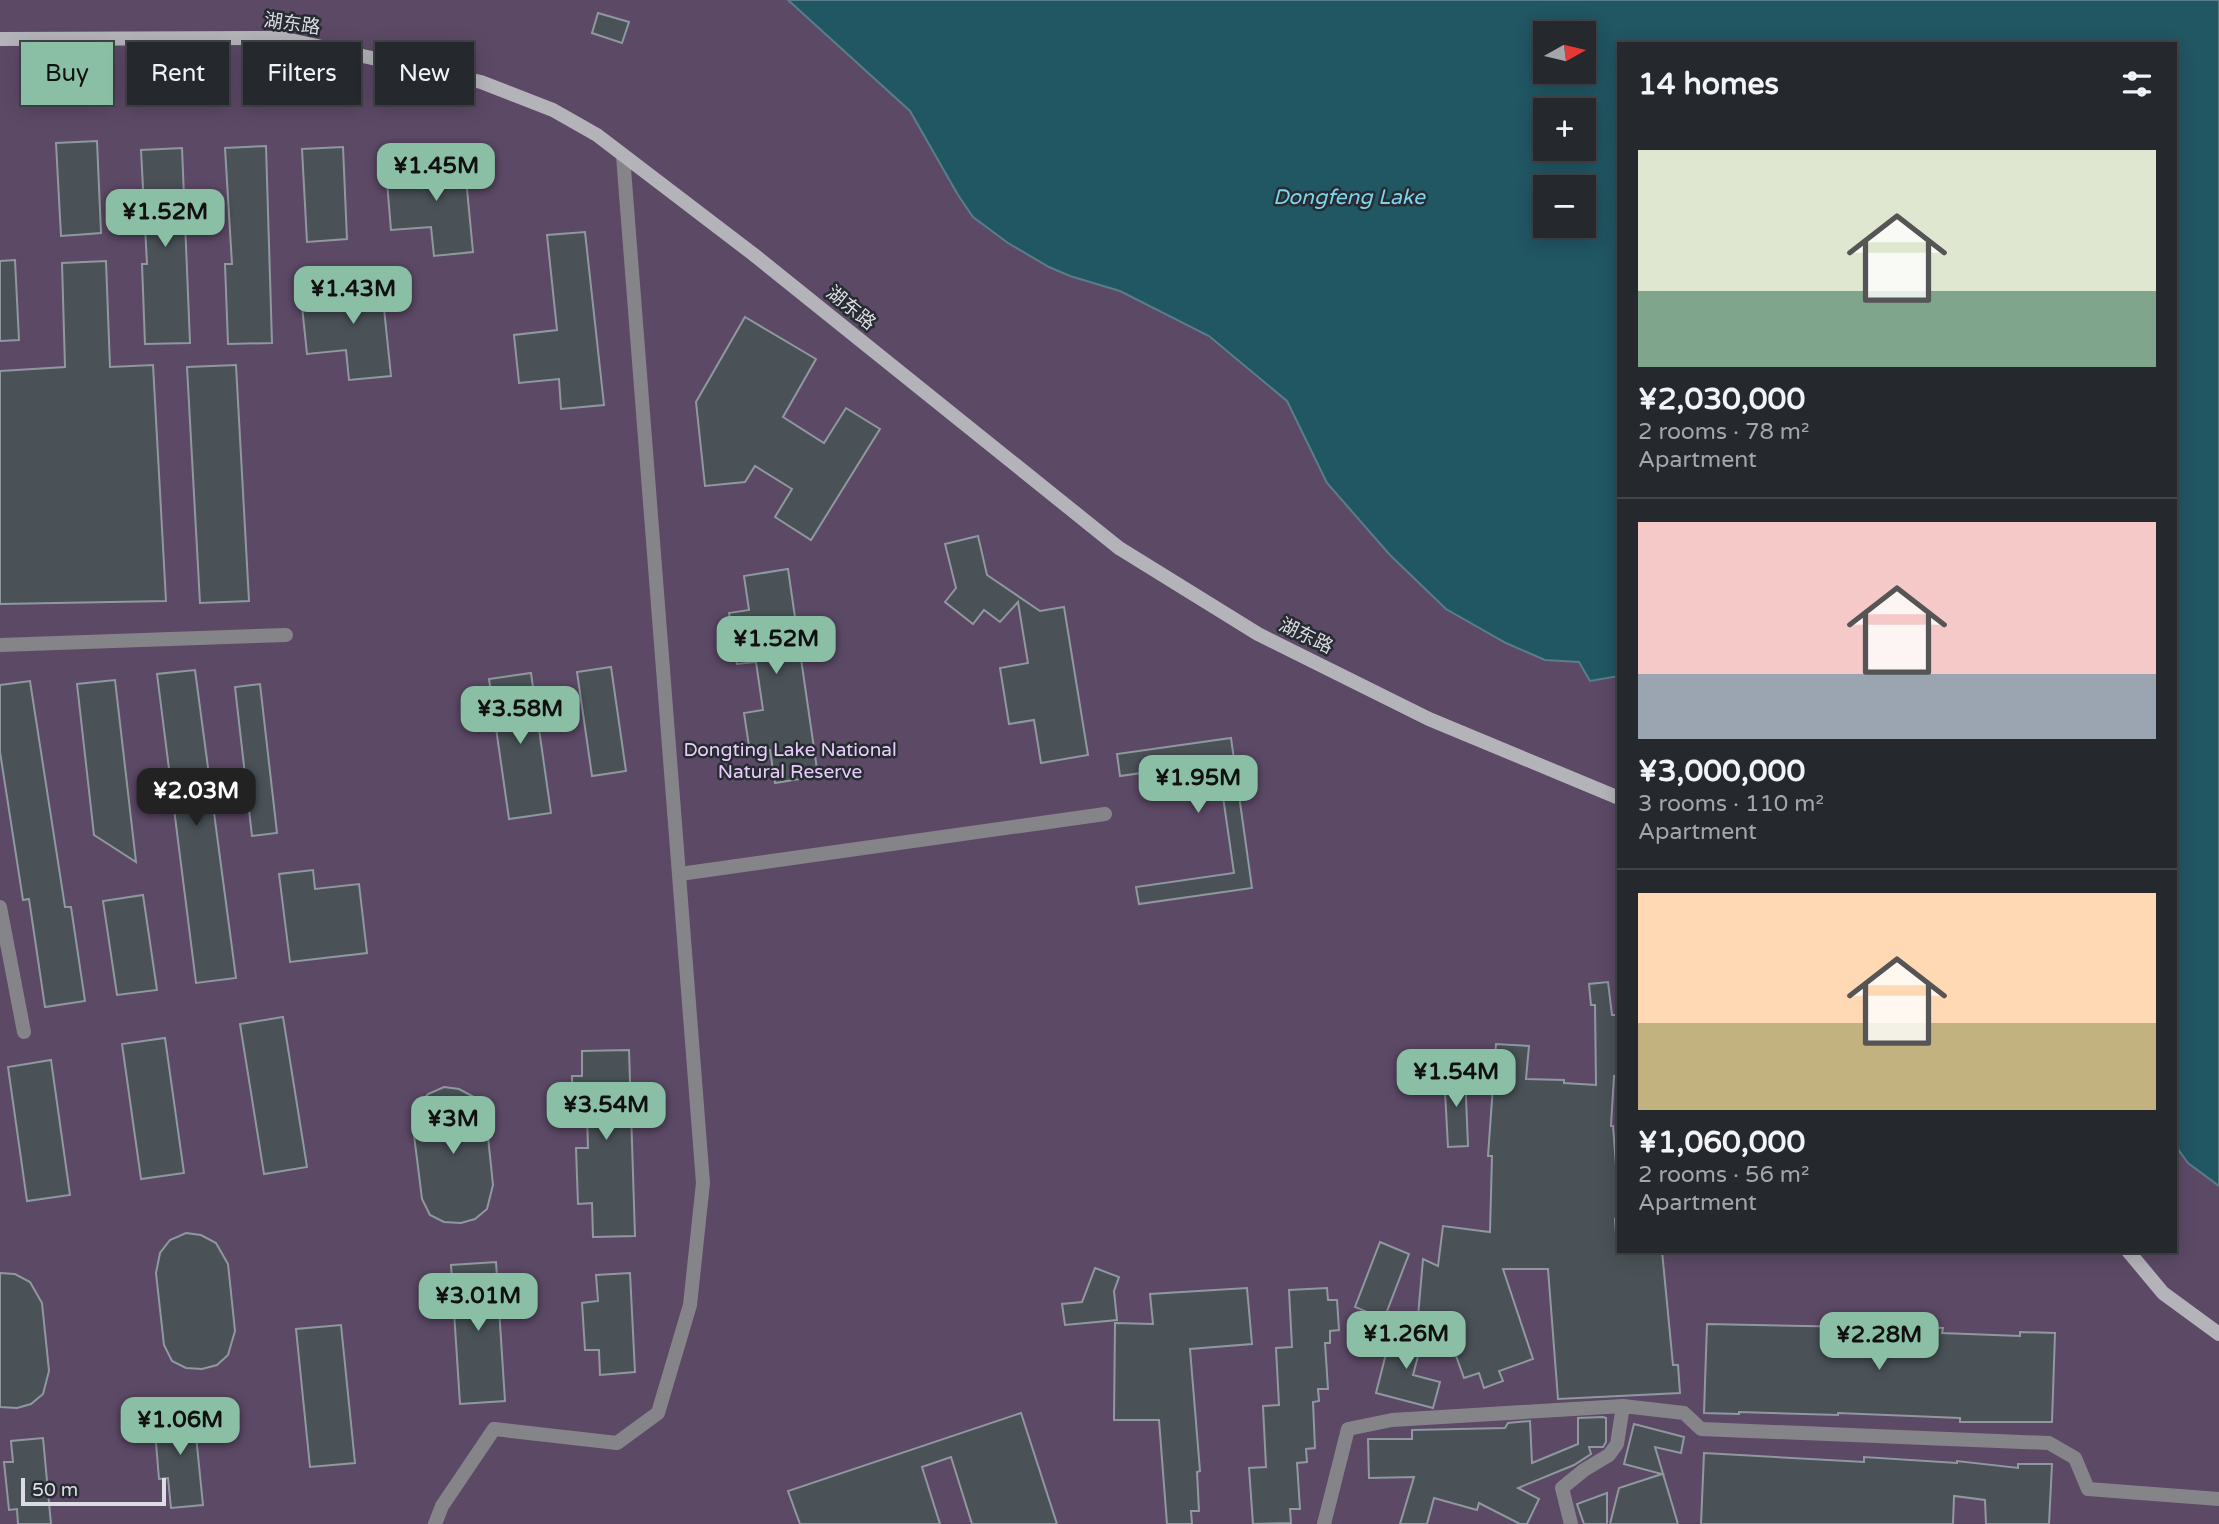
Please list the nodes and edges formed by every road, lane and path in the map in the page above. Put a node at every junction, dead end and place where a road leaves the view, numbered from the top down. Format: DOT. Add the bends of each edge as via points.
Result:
graph roads {
  1 [pos="0,39"];
  2 [pos="623,156"];
  3 [pos="286,635"];
  4 [pos="0,645"];
  5 [pos="1617,797"];
  6 [pos="1105,814"];
  7 [pos="680,874"];
  8 [pos="0,907"];
  9 [pos="24,1032"];
  10 [pos="2130,1253"];
  11 [pos="2219,1334"];
  12 [pos="1623,1406"];
  13 [pos="2219,1499"];
  14 [pos="435,1524"];
  15 [pos="1324,1524"];
  16 [pos="1571,1524"];
  1 -- 2 [label="street, 湖东路" via="281,38 481,82 553,110"];
  2 -- 5 [label="street, 湖东路" via="753,254 1119,548 1258,634 1429,719"];
  2 -- 7 [label="street"];
  3 -- 4 [label="street"];
  6 -- 7 [label="street"];
  7 -- 14 [label="street" via="703,1183 690,1305 658,1413 617,1443 494,1429 442,1506"];
  8 -- 9 [label="street"];
  10 -- 11 [label="street" via="2163,1293"];
  12 -- 13 [label="street" via="1684,1413 1701,1429 2049,1443 2075,1458 2088,1489"];
  12 -- 15 [label="street" via="1392,1420 1348,1429"];
  12 -- 16 [label="street" via="1617,1444 1609,1455 1562,1488"];
}
